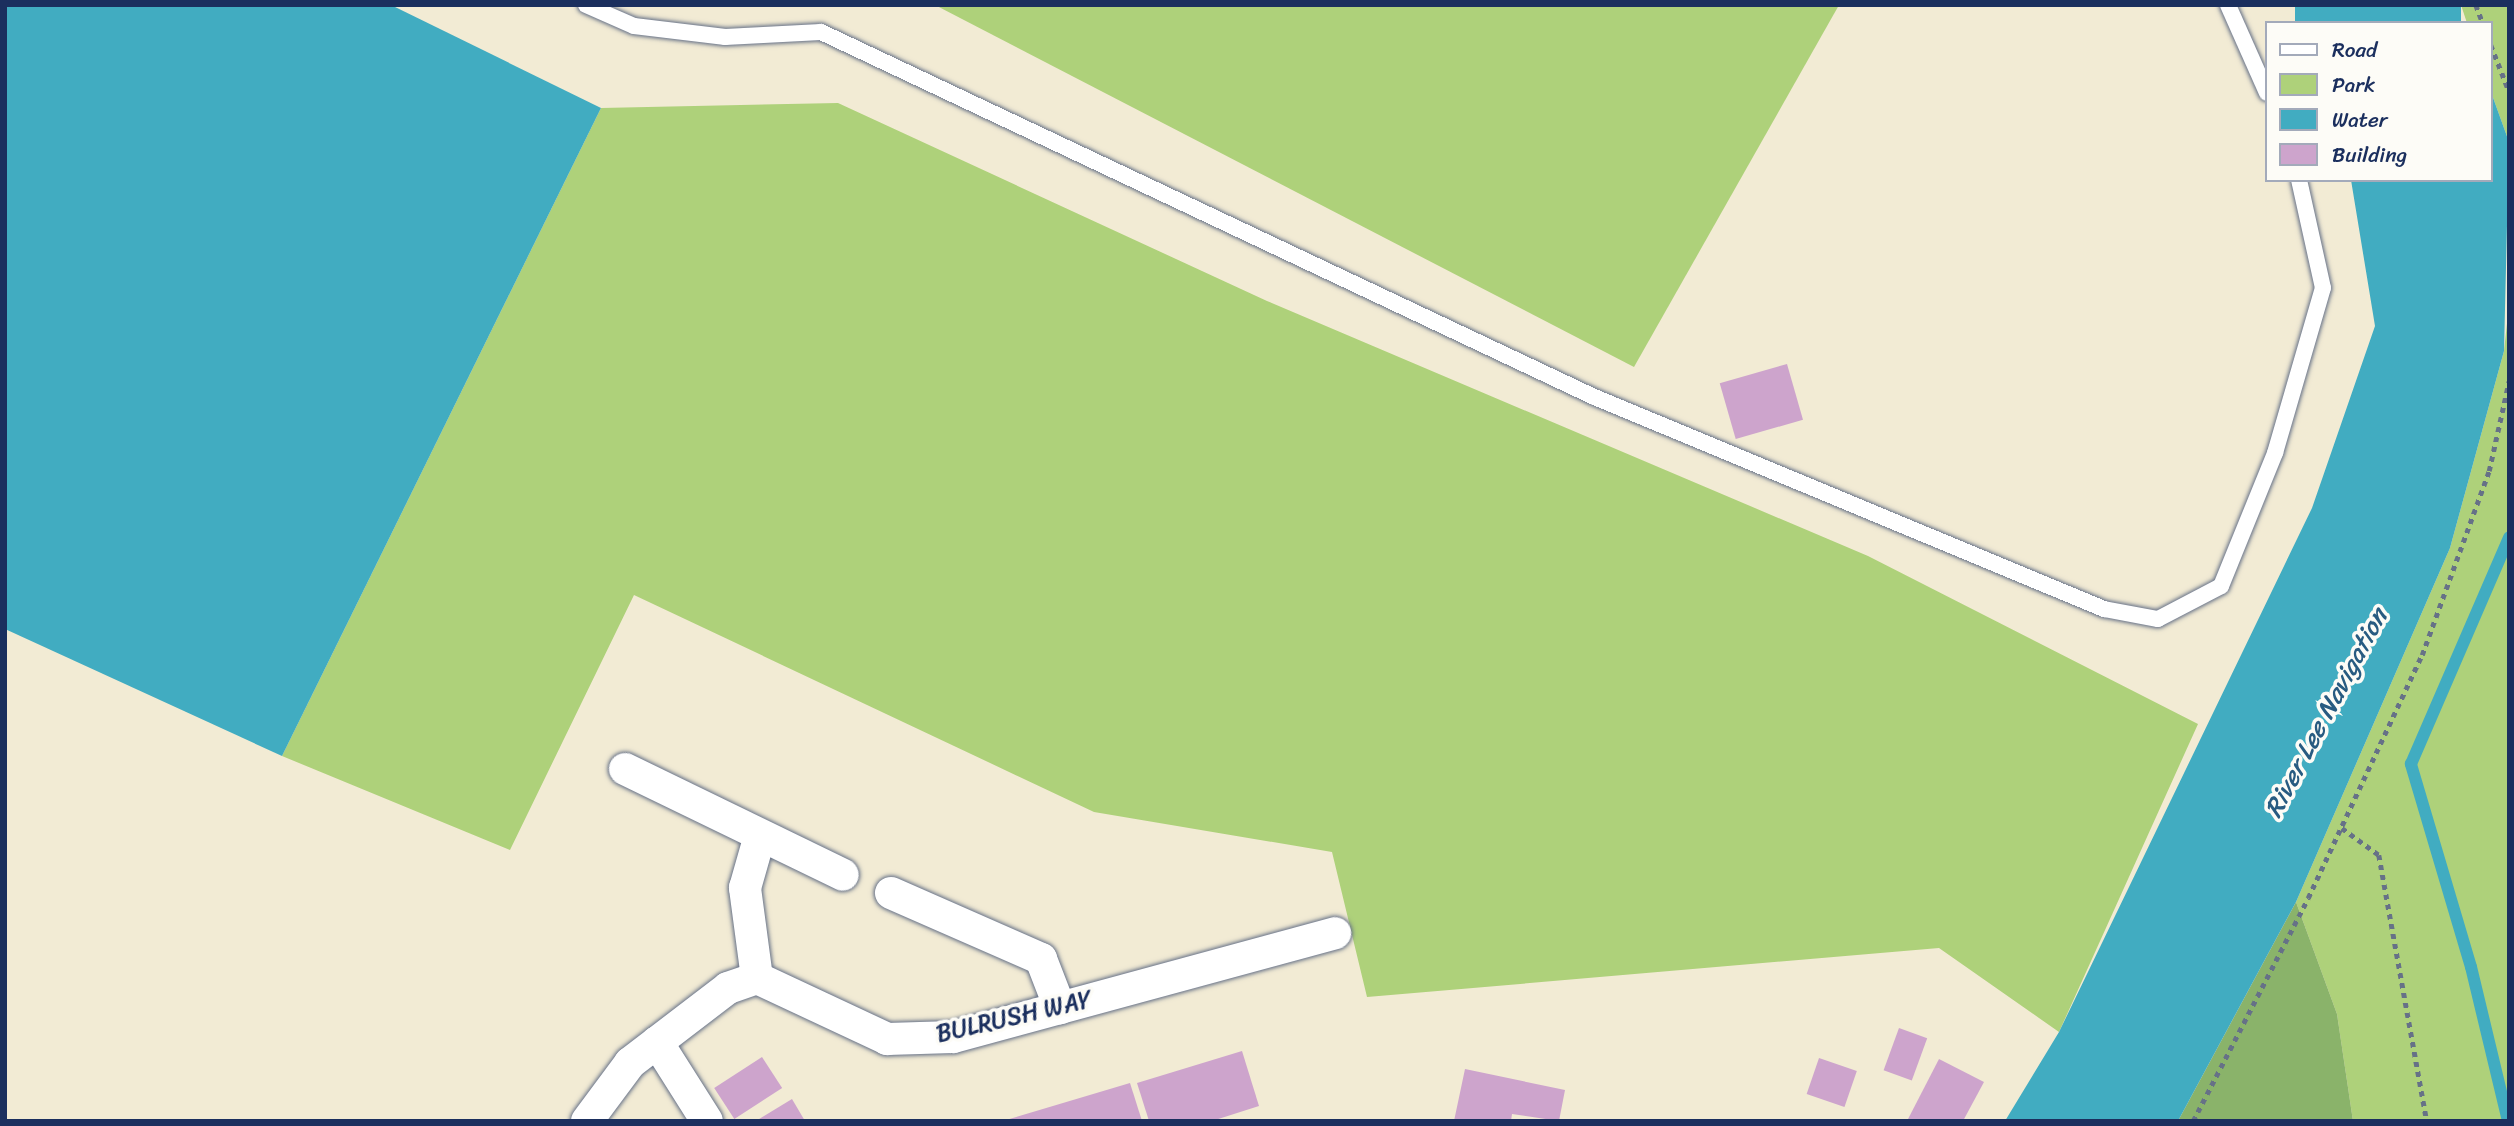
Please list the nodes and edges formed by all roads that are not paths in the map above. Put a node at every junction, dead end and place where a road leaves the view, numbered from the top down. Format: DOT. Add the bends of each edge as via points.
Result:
graph roads {
  1 [pos="586,5"];
  2 [pos="2228,5"];
  3 [pos="2266,91"];
  4 [pos="2299,182"];
  5 [pos="625,769"];
  6 [pos="759,839"];
  7 [pos="843,875"];
  8 [pos="891,893"];
  9 [pos="1335,933"];
  10 [pos="757,978"];
  11 [pos="1060,1008"];
  12 [pos="657,1042"];
  13 [pos="587,1121"];
  14 [pos="707,1121"];
  1 -- 4 [label="lane" via="634,26 725,37 821,32 1592,396 2104,610 2158,618 2221,586 2275,453 2323,288"];
  2 -- 3 [label="lane"];
  5 -- 6 [label="street"];
  6 -- 7 [label="street"];
  6 -- 10 [label="street" via="745,888"];
  8 -- 11 [label="street" via="1041,959"];
  9 -- 11 [label="street, BULRUSH WAY"];
  10 -- 11 [label="street, BULRUSH WAY" via="887,1039 953,1037"];
  10 -- 12 [label="street" via="728,988"];
  12 -- 13 [label="street" via="630,1063"];
  12 -- 14 [label="street"];
}
